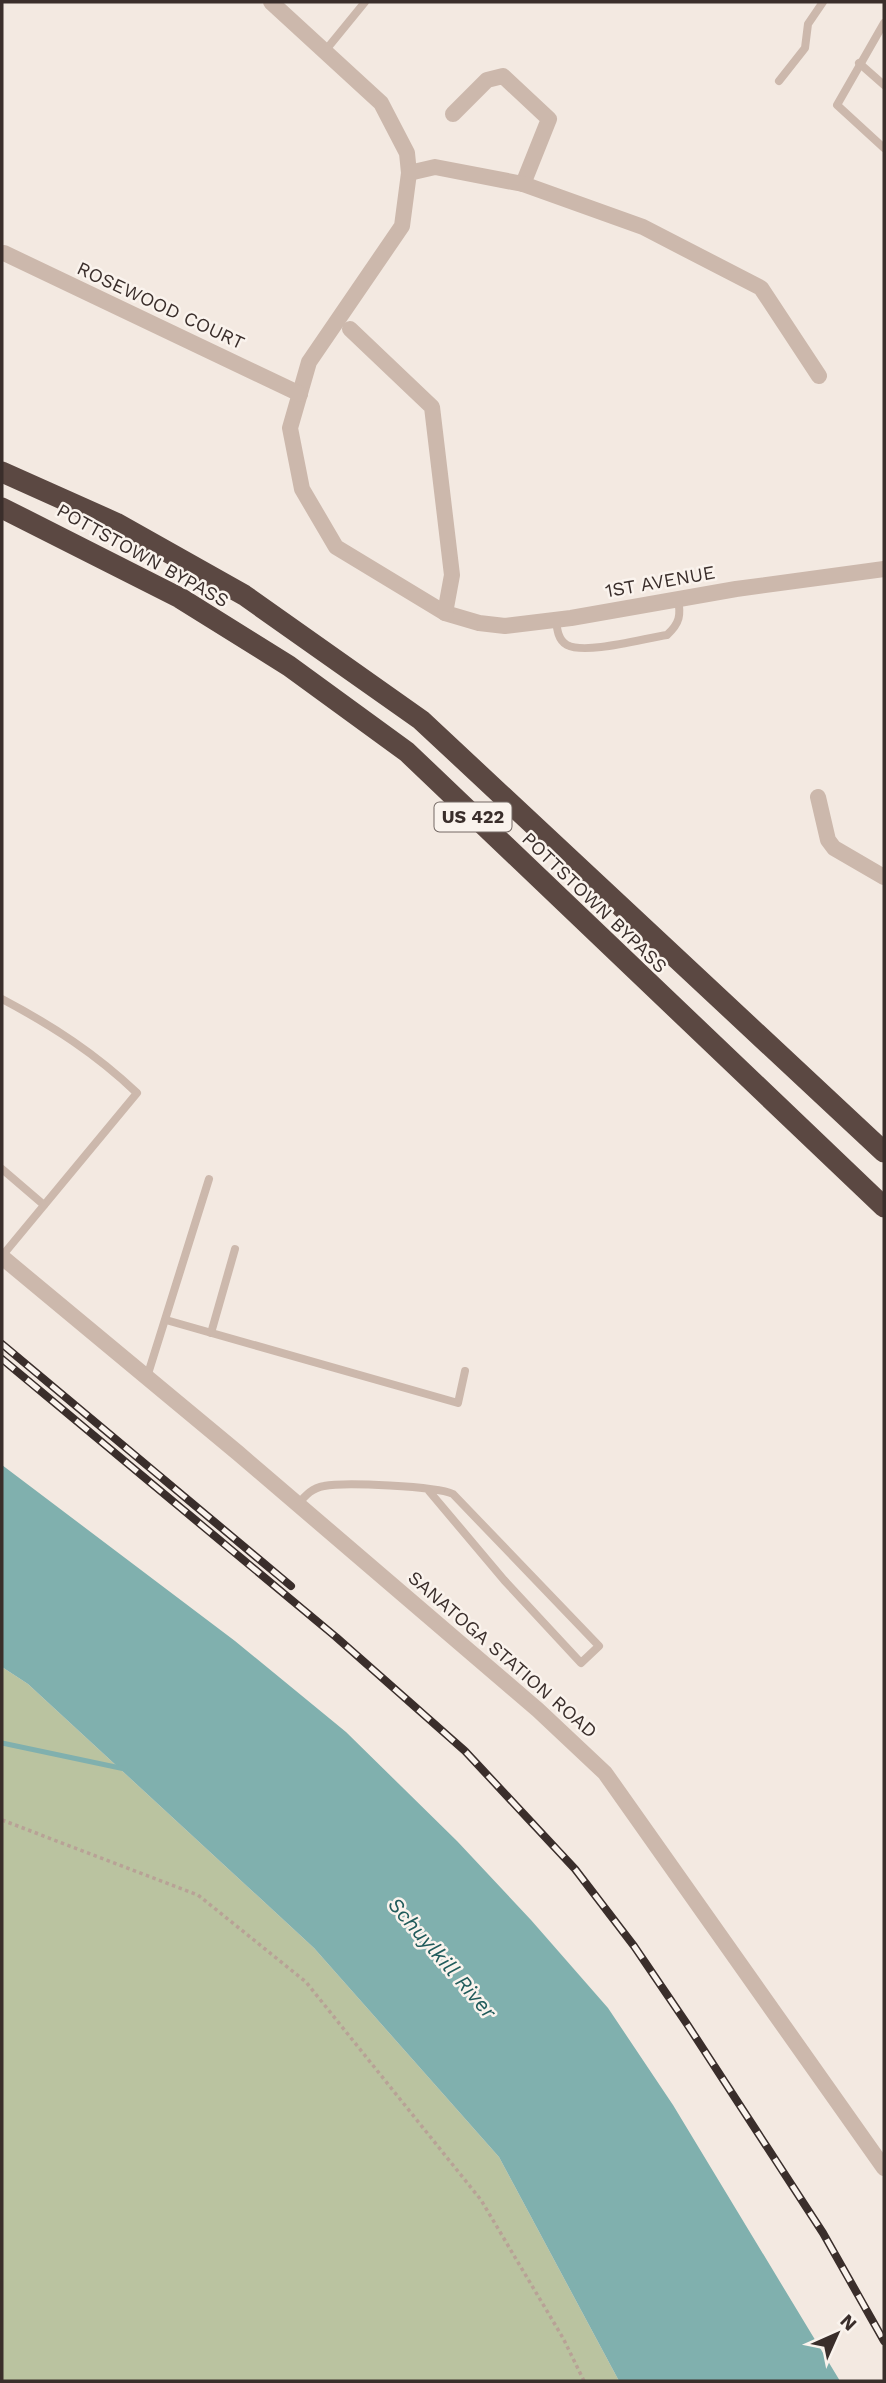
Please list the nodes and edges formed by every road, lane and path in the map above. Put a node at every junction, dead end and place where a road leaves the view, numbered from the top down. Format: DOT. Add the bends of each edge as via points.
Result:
graph roads {
  1 [pos="271,2"];
  2 [pos="365,2"];
  3 [pos="823,2"];
  4 [pos="884,23"];
  5 [pos="324,51"];
  6 [pos="859,63"];
  7 [pos="779,80"];
  8 [pos="884,85"];
  9 [pos="453,114"];
  10 [pos="884,148"];
  11 [pos="409,173"];
  12 [pos="523,184"];
  13 [pos="4,253"];
  14 [pos="350,329"];
  15 [pos="820,376"];
  16 [pos="300,394"];
  17 [pos="2,472"];
  18 [pos="2,508"];
  19 [pos="884,569"];
  20 [pos="678,599"];
  21 [pos="445,613"];
  22 [pos="556,620"];
  23 [pos="818,797"];
  24 [pos="884,877"];
  25 [pos="2,999"];
  26 [pos="884,1152"];
  27 [pos="2,1169"];
  28 [pos="209,1179"];
  29 [pos="44,1205"];
  30 [pos="884,1207"];
  31 [pos="235,1249"];
  32 [pos="2,1257"];
  33 [pos="166,1320"];
  34 [pos="211,1333"];
  35 [pos="465,1371"];
  36 [pos="147,1377"];
  37 [pos="429,1491"];
  38 [pos="298,1504"];
  39 [pos="2,1820"];
  40 [pos="884,2168"];
  41 [pos="584,2381"];
  1 -- 5 [label="street"];
  2 -- 5 [label="lane"];
  3 -- 7 [label="lane" via="808,24 806,48"];
  4 -- 6 [label="lane"];
  5 -- 11 [label="street" via="381,103 407,153"];
  6 -- 8 [label="lane"];
  6 -- 10 [label="lane" via="836,105"];
  9 -- 12 [label="street" via="487,80 503,76 549,119"];
  11 -- 12 [label="street" via="435,167"];
  11 -- 16 [label="street, 1ST AVENUE" via="402,226 309,362"];
  12 -- 15 [label="street" via="643,227 761,288"];
  13 -- 16 [label="street, ROSEWOOD COURT"];
  14 -- 21 [label="street" via="432,407 452,575"];
  16 -- 21 [label="street, 1ST AVENUE" via="290,428 302,489 336,547"];
  17 -- 26 [label="highway, POTTSTOWN BYPASS / US 422" via="116,523 244,595 421,720"];
  18 -- 30 [label="highway, POTTSTOWN BYPASS / US 422" via="180,598 289,666 407,752"];
  19 -- 20 [label="street, 1ST AVENUE"];
  20 -- 22 [label="street, 1ST AVENUE"];
  20 -- 22 [label="lane" via="681,615 667,635 581,649 565,644 558,636"];
  21 -- 22 [label="street, 1ST AVENUE" via="505,626"];
  23 -- 24 [label="street" via="834,848"];
  25 -- 29 [label="lane" via="68,1035 137,1093"];
  27 -- 29 [label="lane"];
  28 -- 33 [label="lane"];
  29 -- 32 [label="lane"];
  31 -- 34 [label="lane"];
  32 -- 36 [label="street, SANATOGA STATION ROAD"];
  33 -- 34 [label="lane"];
  33 -- 36 [label="lane"];
  34 -- 35 [label="lane" via="458,1403"];
  36 -- 38 [label="street, SANATOGA STATION ROAD"];
  37 -- 37 [label="lane" via="504,1580 581,1663 598,1646 464,1503 445,1491"];
  37 -- 38 [label="lane" via="323,1486"];
  38 -- 40 [label="street, SANATOGA STATION ROAD" via="605,1773"];
  39 -- 41 [label="path" via="198,1895 306,1982 481,2200"];
}
